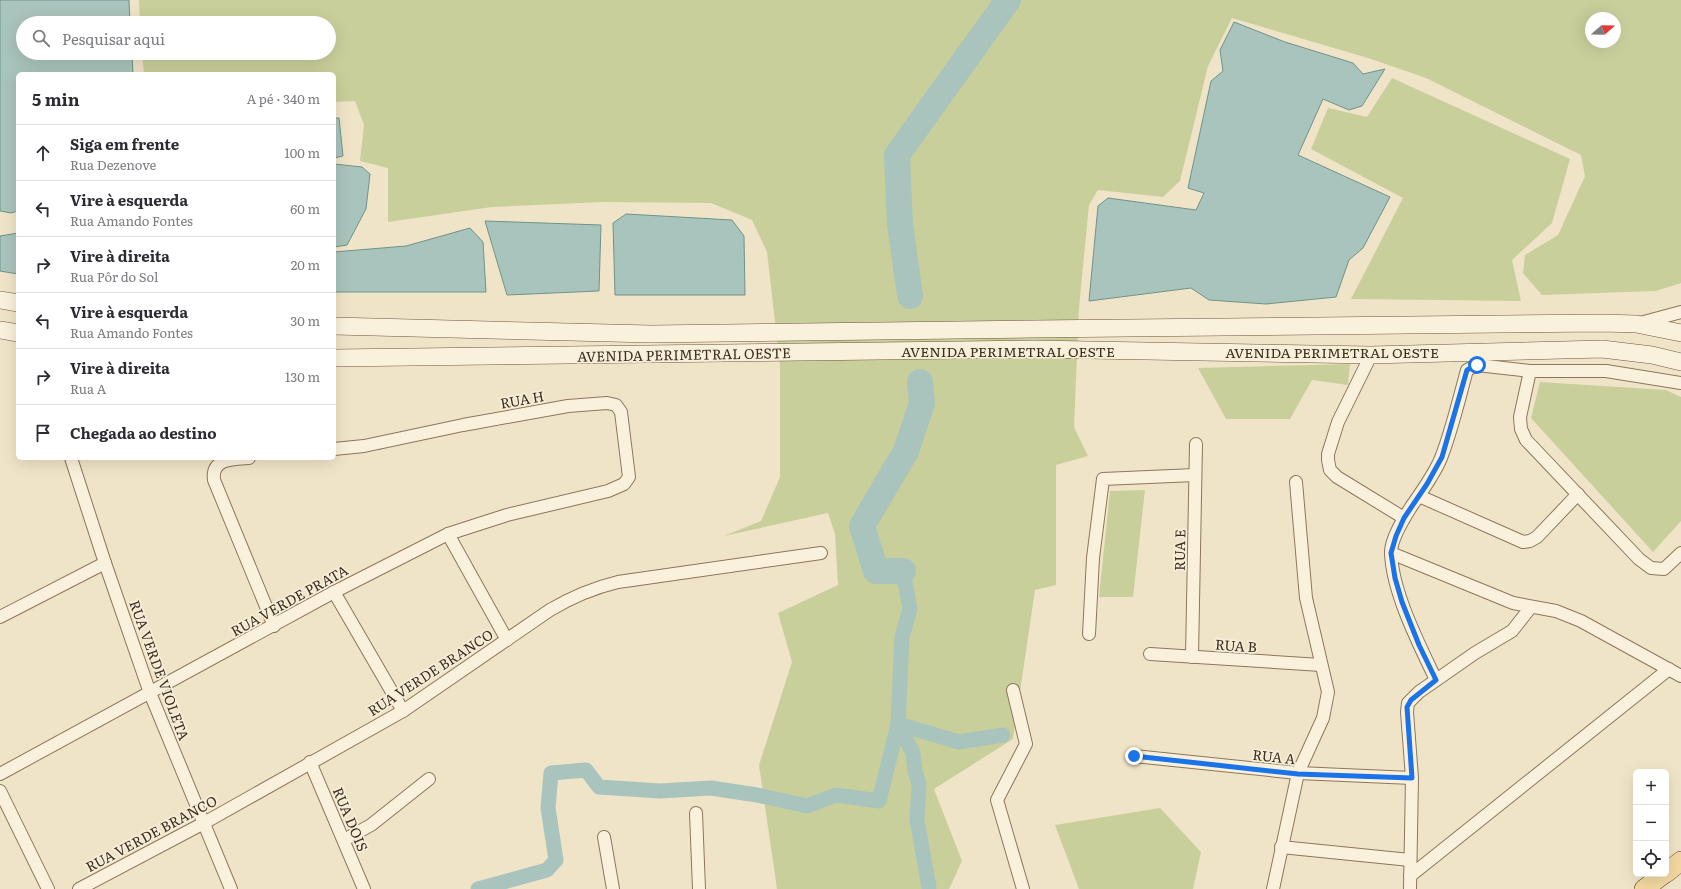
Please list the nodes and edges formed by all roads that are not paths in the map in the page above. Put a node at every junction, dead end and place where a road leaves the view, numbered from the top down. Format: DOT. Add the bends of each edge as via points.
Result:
graph roads {
  1 [pos="0,300"];
  2 [pos="16,303"];
  3 [pos="1681,312"];
  4 [pos="1636,324"];
  5 [pos="336,326"];
  6 [pos="0,330"];
  7 [pos="16,333"];
  8 [pos="1681,333"];
  9 [pos="1371,355"];
  10 [pos="336,358"];
  11 [pos="1681,362"];
  12 [pos="1530,371"];
  13 [pos="1681,383"];
  14 [pos="1196,444"];
  15 [pos="336,449"];
  16 [pos="72,460"];
  17 [pos="226,460"];
  18 [pos="1195,475"];
  19 [pos="1296,482"];
  20 [pos="608,491"];
  21 [pos="1578,494"];
  22 [pos="1419,496"];
  23 [pos="1404,518"];
  24 [pos="448,534"];
  25 [pos="821,553"];
  26 [pos="1391,553"];
  27 [pos="1681,554"];
  28 [pos="105,563"];
  29 [pos="1677,566"];
  30 [pos="334,592"];
  31 [pos="1531,606"];
  32 [pos="0,617"];
  33 [pos="274,626"];
  34 [pos="1088,634"];
  35 [pos="507,640"];
  36 [pos="1150,654"];
  37 [pos="1192,657"];
  38 [pos="1322,666"];
  39 [pos="1669,669"];
  40 [pos="1681,676"];
  41 [pos="1436,680"];
  42 [pos="1013,690"];
  43 [pos="150,693"];
  44 [pos="403,711"];
  45 [pos="1134,756"];
  46 [pos="310,762"];
  47 [pos="0,774"];
  48 [pos="1298,774"];
  49 [pos="1412,778"];
  50 [pos="429,779"];
  51 [pos="0,791"];
  52 [pos="696,813"];
  53 [pos="204,823"];
  54 [pos="604,837"];
  55 [pos="344,840"];
  56 [pos="1281,847"];
  57 [pos="1410,860"];
  58 [pos="1681,861"];
  59 [pos="1669,870"];
  60 [pos="1410,876"];
  61 [pos="1660,877"];
  62 [pos="48,889"];
  63 [pos="79,889"];
  64 [pos="231,889"];
  65 [pos="364,889"];
  66 [pos="613,889"];
  67 [pos="699,889"];
  68 [pos="1023,889"];
  69 [pos="1273,889"];
  70 [pos="1410,889"];
  71 [pos="1644,889"];
  1 -- 2 [label="main road"];
  3 -- 4 [label="street"];
  4 -- 5 [label="main road, AVENIDA PERIMETRAL OESTE" via="651,334"];
  4 -- 8 [label="main road, AVENIDA PERIMETRAL OESTE"];
  6 -- 7 [label="main road"];
  9 -- 10 [label="main road, AVENIDA PERIMETRAL OESTE" via="1034,349"];
  9 -- 11 [label="main road, AVENIDA PERIMETRAL OESTE" via="1602,349 1652,355"];
  9 -- 23 [label="street" via="1338,422 1328,460 1330,470 1337,477"];
  12 -- 13 [label="street" via="1606,371"];
  12 -- 21 [label="street" via="1520,417 1521,429 1526,440"];
  12 -- 22 [label="street" via="1477,365 1467,370 1442,457"];
  14 -- 18 [label="street, RUA E"];
  15 -- 20 [label="street, RUA H" via="364,446 568,406 611,404 616,405 621,412 629,477 624,484"];
  16 -- 28 [label="street, RUA VERDE VIOLETA"];
  17 -- 33 [label="street" via="220,463 214,472 214,480"];
  18 -- 34 [label="street" via="1103,479 1093,558"];
  18 -- 37 [label="street, RUA E"];
  19 -- 38 [label="street" via="1306,598"];
  20 -- 24 [label="street, RUA VERDE PRATA" via="507,515"];
  21 -- 22 [label="street" via="1537,537 1523,542"];
  21 -- 29 [label="street" via="1651,568"];
  22 -- 23 [label="street"];
  23 -- 26 [label="street"];
  24 -- 30 [label="street, RUA VERDE PRATA"];
  24 -- 35 [label="street"];
  25 -- 35 [label="street, RUA VERDE BRANCO" via="599,586 571,597"];
  26 -- 31 [label="street" via="1513,603"];
  26 -- 41 [label="street" via="1402,602"];
  27 -- 29 [label="street"];
  28 -- 32 [label="street"];
  28 -- 43 [label="street, RUA VERDE VIOLETA"];
  30 -- 33 [label="street, RUA VERDE PRATA"];
  30 -- 44 [label="street"];
  31 -- 39 [label="street" via="1556,611 1580,621"];
  31 -- 41 [label="street" via="1512,631"];
  33 -- 43 [label="street, RUA VERDE PRATA"];
  35 -- 44 [label="street, RUA VERDE BRANCO"];
  36 -- 37 [label="street, RUA B"];
  37 -- 38 [label="street, RUA B"];
  38 -- 48 [label="street" via="1328,692 1326,710"];
  39 -- 40 [label="street"];
  39 -- 60 [label="street"];
  41 -- 49 [label="street" via="1408,703"];
  42 -- 68 [label="street" via="1026,744 997,800"];
  43 -- 47 [label="street, RUA VERDE PRATA"];
  43 -- 53 [label="street, RUA VERDE VIOLETA"];
  44 -- 46 [label="street, RUA VERDE BRANCO"];
  45 -- 48 [label="street, RUA A"];
  46 -- 53 [label="street, RUA VERDE BRANCO"];
  46 -- 55 [label="street, RUA DOIS"];
  48 -- 49 [label="street, RUA A"];
  48 -- 56 [label="street"];
  49 -- 57 [label="street"];
  50 -- 55 [label="street" via="371,825"];
  51 -- 62 [label="street"];
  52 -- 67 [label="street"];
  53 -- 63 [label="street, RUA VERDE BRANCO"];
  53 -- 64 [label="street, RUA VERDE VIOLETA"];
  54 -- 66 [label="street"];
  55 -- 65 [label="street, RUA DOIS"];
  56 -- 57 [label="street"];
  56 -- 69 [label="street"];
  57 -- 60 [label="street"];
  58 -- 59 [label="main road"];
  60 -- 70 [label="street"];
  61 -- 71 [label="main road"];
}
